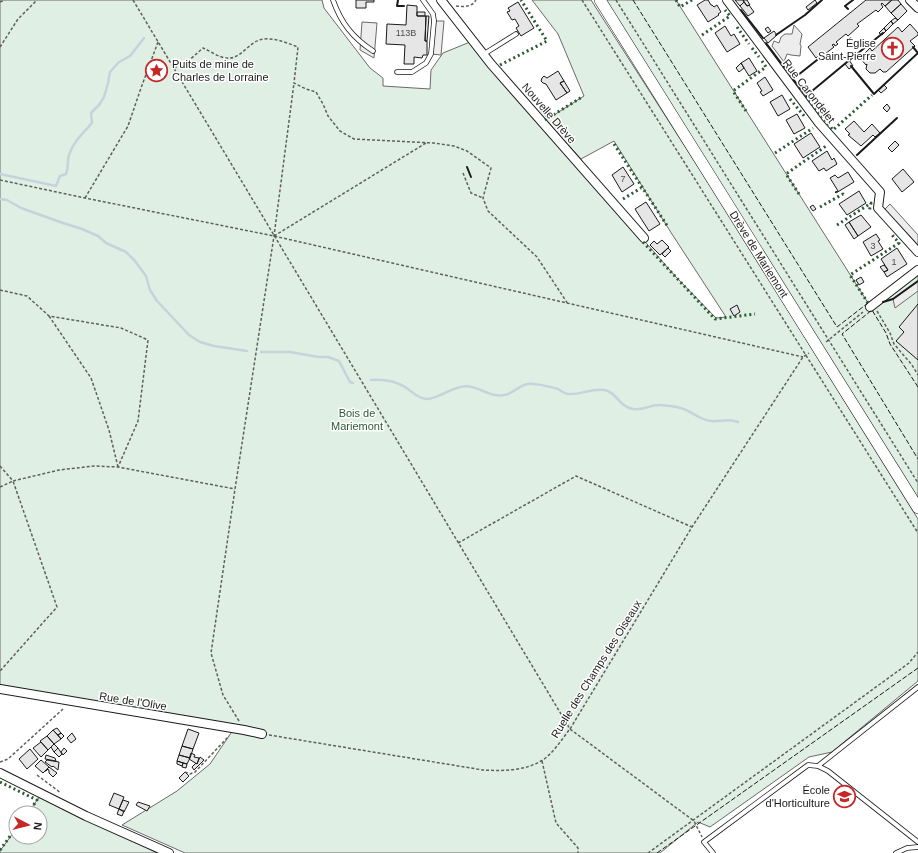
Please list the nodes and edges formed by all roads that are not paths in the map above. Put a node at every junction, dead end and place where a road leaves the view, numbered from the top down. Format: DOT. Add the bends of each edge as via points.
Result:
graph roads {
  1 [pos="333,0"];
  2 [pos="423,0"];
  3 [pos="600,0"];
  4 [pos="727,0"];
  5 [pos="910,0"];
  6 [pos="444,3"];
  7 [pos="918,8"];
  8 [pos="516,34"];
  9 [pos="373,51"];
  10 [pos="484,54"];
  11 [pos="396,72"];
  12 [pos="644,238"];
  13 [pos="918,252"];
  14 [pos="918,270"];
  15 [pos="872,305"];
  16 [pos="918,508"];
  17 [pos="918,688"];
  18 [pos="0,689"];
  19 [pos="262,734"];
  20 [pos="818,766"];
  21 [pos="0,773"];
  22 [pos="918,842"];
  23 [pos="918,847"];
  24 [pos="169,853"];
  25 [pos="712,853"];
  26 [pos="896,853"];
  1 -- 9 [label="lane" via="349,30 359,42"];
  2 -- 11 [label="lane" via="433,14 434,20 431,54 426,63 412,72"];
  3 -- 16 [label="street, Drève de Mariemont"];
  4 -- 13 [label="street, Rue Carondelet" via="819,123 880,192 878,208"];
  5 -- 7 [label="street"];
  6 -- 10 [label="street, Nouvelle Drève"];
  8 -- 10 [label="lane"];
  10 -- 12 [label="street, Nouvelle Drève"];
  14 -- 15 [label="street"];
  17 -- 20 [label="lane"];
  18 -- 19 [label="street, Rue de l'Olive"];
  20 -- 22 [label="lane" via="828,771"];
  20 -- 25 [label="lane" via="802,768 704,842"];
  21 -- 24 [label="street" via="86,816"];
  23 -- 26 [label="lane"];
}
